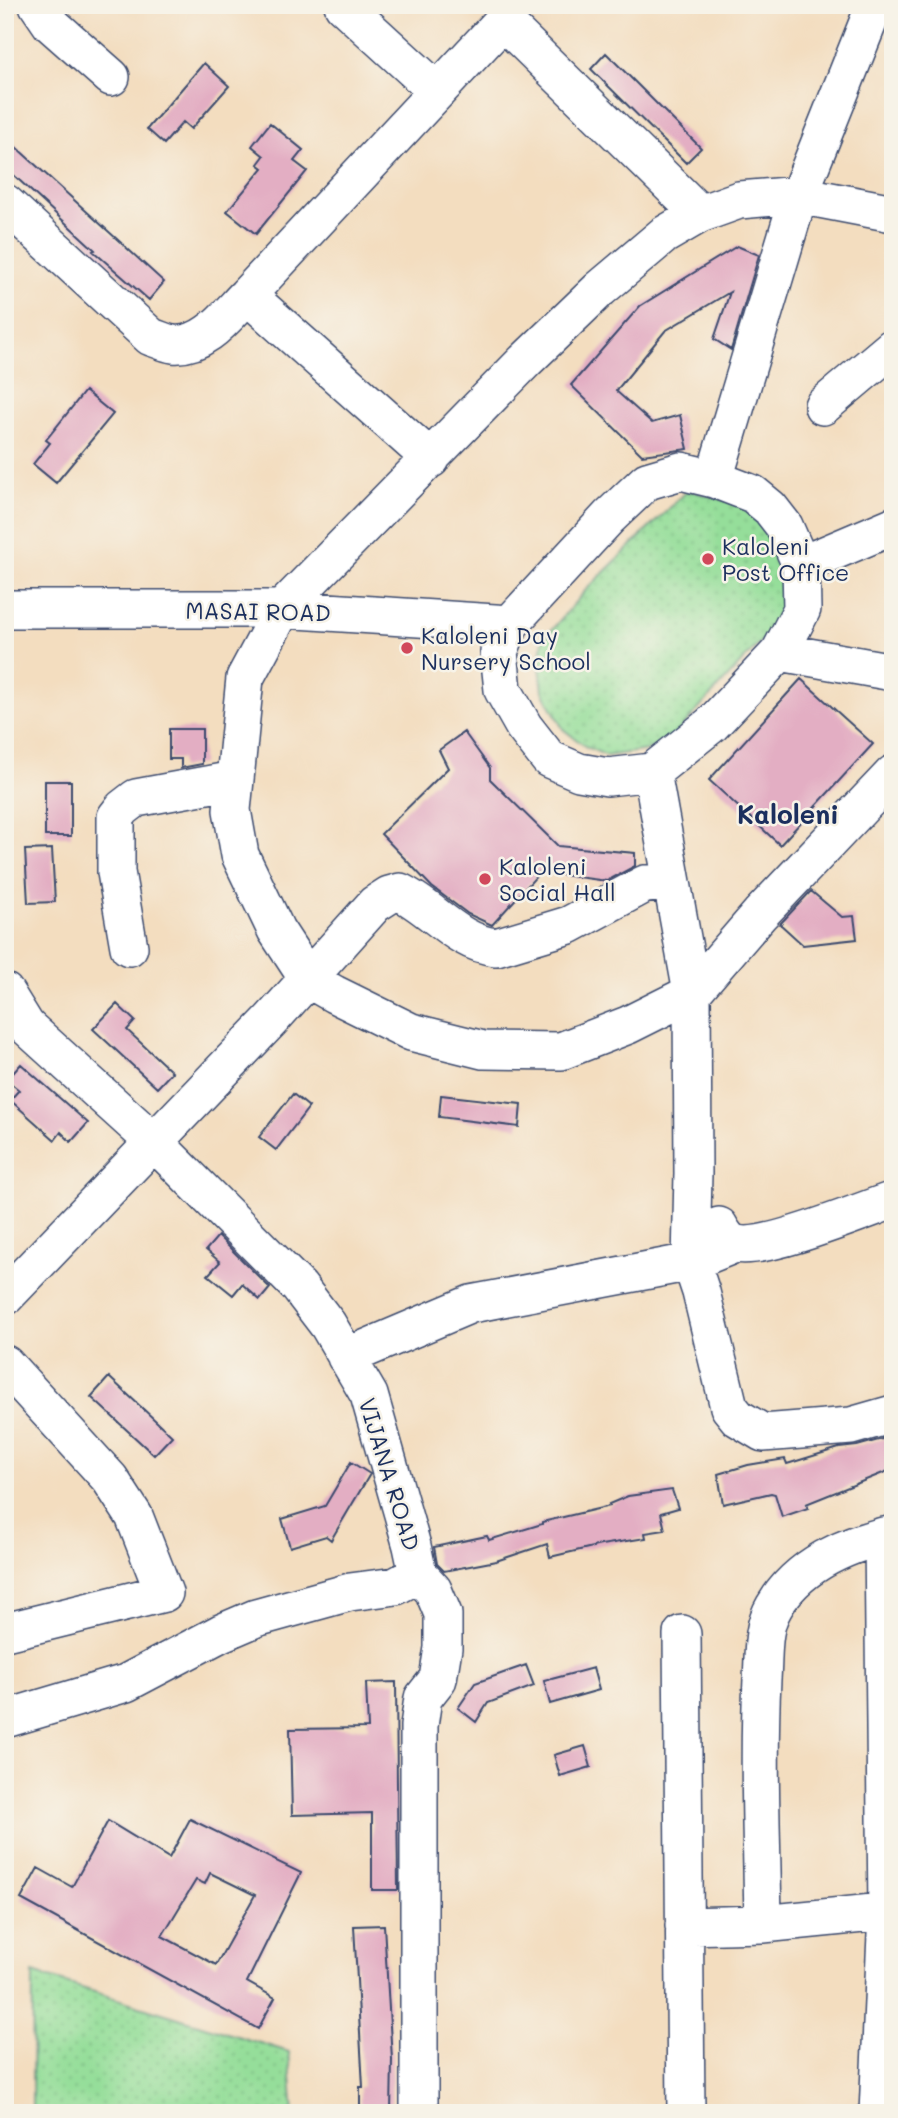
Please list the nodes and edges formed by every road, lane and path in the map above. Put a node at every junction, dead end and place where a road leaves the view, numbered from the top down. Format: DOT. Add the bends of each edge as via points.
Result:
graph roads {
  1 [pos="38,5"];
  2 [pos="343,5"];
  3 [pos="869,8"];
  4 [pos="510,13"];
  5 [pos="111,77"];
  6 [pos="437,91"];
  7 [pos="799,195"];
  8 [pos="5,203"];
  9 [pos="893,213"];
  10 [pos="700,214"];
  11 [pos="247,295"];
  12 [pos="893,347"];
  13 [pos="823,405"];
  14 [pos="431,459"];
  15 [pos="714,479"];
  16 [pos="893,526"];
  17 [pos="801,565"];
  18 [pos="5,609"];
  19 [pos="282,609"];
  20 [pos="510,624"];
  21 [pos="780,652"];
  22 [pos="893,672"];
  23 [pos="652,772"];
  24 [pos="893,774"];
  25 [pos="234,780"];
  26 [pos="671,882"];
  27 [pos="129,947"];
  28 [pos="308,979"];
  29 [pos="5,992"];
  30 [pos="692,993"];
  31 [pos="155,1143"];
  32 [pos="693,1192"];
  33 [pos="893,1200"];
  34 [pos="735,1244"];
  35 [pos="691,1262"];
  36 [pos="5,1297"];
  37 [pos="346,1357"];
  38 [pos="5,1364"];
  39 [pos="893,1414"];
  40 [pos="888,1535"];
  41 [pos="418,1574"];
  42 [pos="5,1632"];
  43 [pos="682,1634"];
  44 [pos="5,1719"];
  45 [pos="890,1912"];
  46 [pos="763,1924"];
  47 [pos="684,1926"];
  48 [pos="419,2113"];
  49 [pos="687,2113"];
  50 [pos="878,2113"];
  1 -- 5 [label="street" via="51,24"];
  2 -- 6 [label="street"];
  3 -- 7 [label="street"];
  4 -- 6 [label="street"];
  4 -- 10 [label="street"];
  6 -- 11 [label="street"];
  7 -- 9 [label="street"];
  7 -- 10 [label="street" via="739,200"];
  7 -- 15 [label="street"];
  8 -- 11 [label="street" via="151,337 174,344 196,341"];
  10 -- 14 [label="street" via="664,235 600,289"];
  11 -- 14 [label="street"];
  12 -- 13 [label="street"];
  14 -- 19 [label="street"];
  15 -- 17 [label="street" via="753,494 770,508 784,526"];
  15 -- 20 [label="street" via="681,471 647,481"];
  16 -- 17 [label="street"];
  17 -- 21 [label="street" via="802,609"];
  18 -- 19 [label="street, MASAI ROAD"];
  19 -- 20 [label="street, MASAI ROAD"];
  19 -- 25 [label="street" via="245,678"];
  20 -- 23 [label="street" via="499,652 503,691 549,759 579,772 608,777"];
  21 -- 22 [label="street"];
  21 -- 23 [label="street" via="712,724"];
  23 -- 26 [label="street"];
  24 -- 30 [label="street"];
  25 -- 27 [label="street" via="136,799 116,817 116,872"];
  25 -- 28 [label="street" via="232,810 240,855 276,930"];
  26 -- 28 [label="street" via="645,884 569,925 496,947 466,938 405,894 393,893 376,904"];
  26 -- 30 [label="street"];
  28 -- 30 [label="street" via="411,1032 484,1050 561,1051"];
  28 -- 31 [label="street"];
  29 -- 31 [label="street, VIJANA ROAD" via="26,1026"];
  30 -- 32 [label="street"];
  31 -- 36 [label="street"];
  31 -- 37 [label="street, VIJANA ROAD" via="299,1287"];
  32 -- 34 [label="street"];
  32 -- 35 [label="street"];
  33 -- 34 [label="street" via="779,1240"];
  34 -- 35 [label="street"];
  35 -- 37 [label="street" via="471,1304"];
  35 -- 39 [label="street" via="724,1393 738,1418 763,1433 851,1426"];
  37 -- 41 [label="street, VIJANA ROAD" via="369,1395"];
  38 -- 42 [label="street" via="110,1479 134,1516 164,1593"];
  40 -- 45 [label="street"];
  40 -- 46 [label="street" via="826,1557 793,1581 765,1625 760,1727"];
  41 -- 44 [label="street, VIJANA ROAD" via="396,1586 350,1592 256,1618 126,1683"];
  41 -- 48 [label="street" via="433,1590 443,1614 438,1679 423,1699 419,1726"];
  43 -- 47 [label="street"];
  45 -- 46 [label="street"];
  45 -- 50 [label="street"];
  46 -- 47 [label="street"];
  47 -- 49 [label="street"];
}
